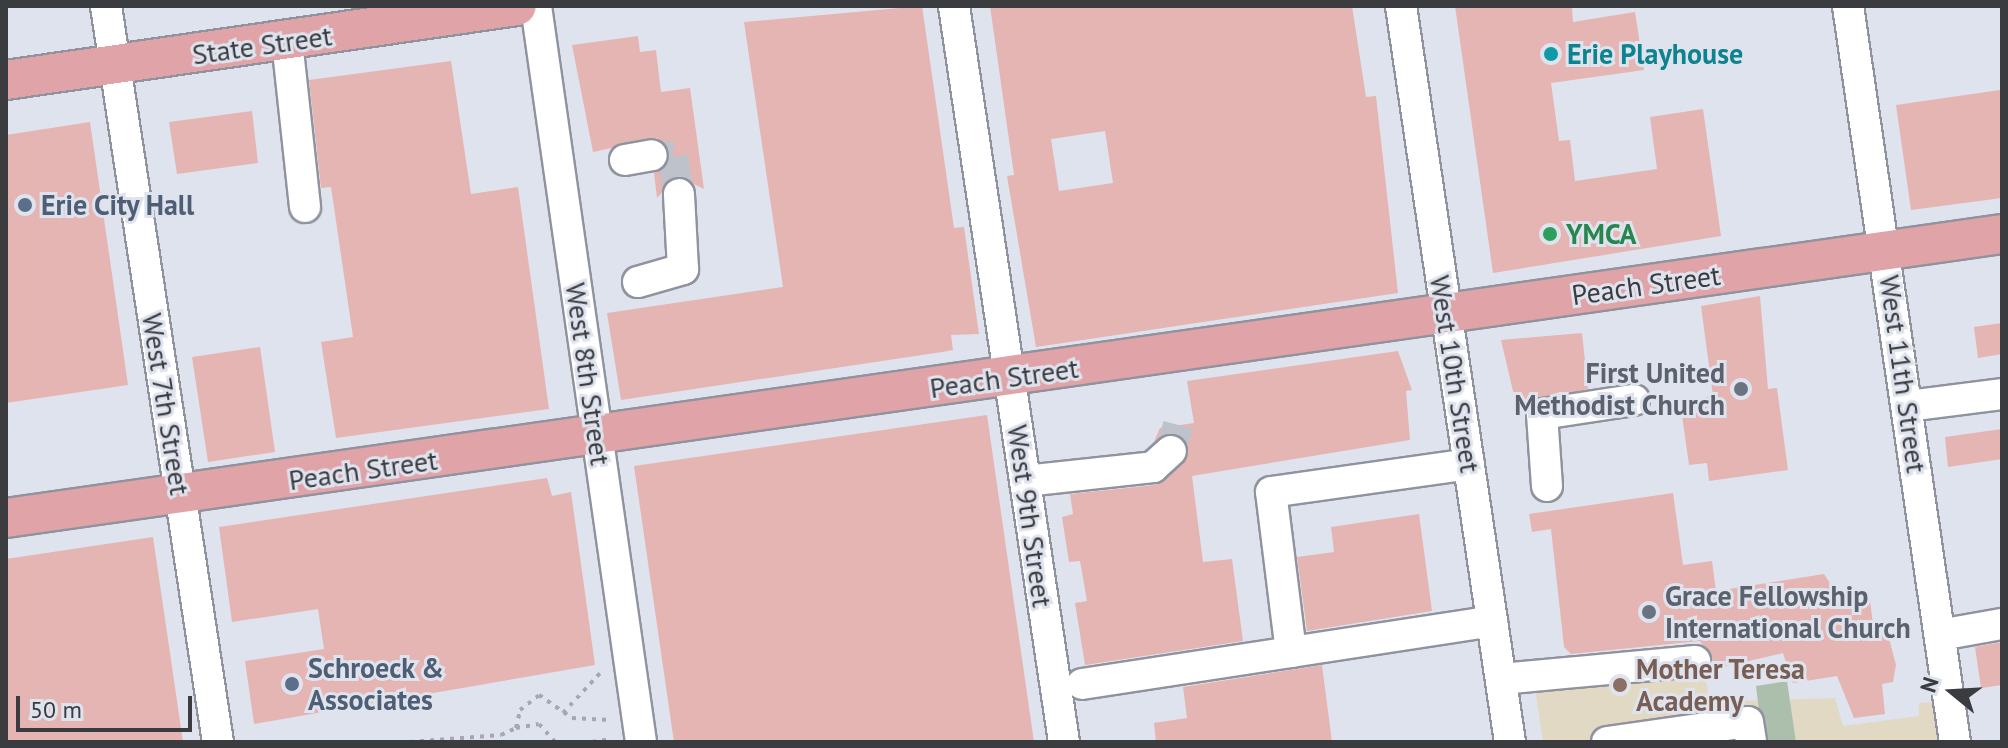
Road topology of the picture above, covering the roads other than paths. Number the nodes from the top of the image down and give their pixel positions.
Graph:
1 (106, 6) edge
2 (517, 6) edge
3 (536, 6) edge
4 (954, 6) edge
5 (1401, 6) edge
6 (1848, 6) edge
7 (287, 41) junction
8 (114, 67) junction
9 (6, 80) edge
10 (679, 194) tunnel mouth
11 (305, 207) dead end
12 (2002, 234) edge
13 (1886, 251) junction
14 (638, 282) dead end
15 (1446, 313) junction
16 (1010, 377) junction
17 (2002, 394) edge
18 (1634, 400) dead end
19 (1908, 406) junction
20 (597, 438) junction
21 (1171, 451) dead end
22 (1469, 464) junction
23 (1025, 481) junction
24 (1547, 486) dead end
25 (180, 495) junction
26 (6, 518) edge
27 (1492, 621) junction
28 (2002, 624) edge
29 (1940, 635) junction
30 (1291, 652) junction
31 (1695, 661) dead end
32 (1501, 679) junction
33 (1082, 684) dead end
34 (627, 740) edge
35 (218, 742) edge
36 (1064, 742) edge
37 (1510, 742) edge
38 (1607, 742) edge
39 (1751, 742) edge
40 (1955, 742) edge

1 - 8 street, West 7th Street
2 - 7 main road, State Street
3 - 20 street, West 8th Street
4 - 16 street, West 9th Street
5 - 15 street, West 10th Street
6 - 13 street, West 11th Street
7 - 8 main road, State Street
7 - 11 street
8 - 9 main road, State Street
8 - 25 street, West 7th Street
10 - 14 street
12 - 13 main road, Peach Street
13 - 15 main road, Peach Street
13 - 19 street, West 11th Street
15 - 16 main road, Peach Street
15 - 22 street, West 10th Street
16 - 20 main road, Peach Street
16 - 23 street, West 9th Street
17 - 19 street
18 - 24 street
19 - 29 street, West 11th Street
20 - 25 main road, Peach Street
20 - 34 street, West 8th Street
21 - 23 street
22 - 27 street, West 10th Street
22 - 30 street
23 - 36 street, West 9th Street
25 - 26 main road, Peach Street
25 - 35 street, West 7th Street
27 - 30 street
27 - 32 street, West 10th Street
28 - 29 street
29 - 40 street, West 11th Street
30 - 33 street
31 - 32 street
32 - 37 street, West 10th Street
38 - 39 street

